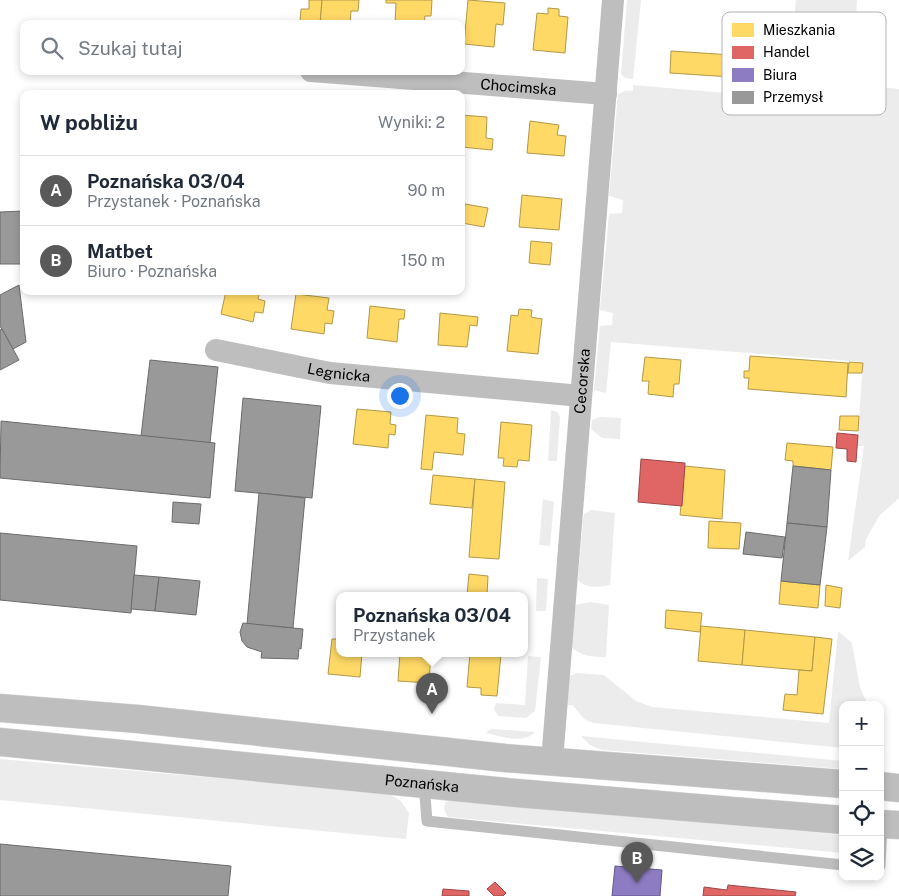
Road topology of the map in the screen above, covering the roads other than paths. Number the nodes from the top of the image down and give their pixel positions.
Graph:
1 (613, 0) edge
2 (362, 75) edge
3 (606, 94) junction
4 (216, 350) dead end
5 (581, 396) junction
6 (0, 708) edge
7 (0, 742) edge
8 (552, 761) junction
9 (424, 783) junction
10 (839, 784) edge
11 (884, 786) edge
12 (899, 788) edge
13 (839, 820) edge
14 (887, 824) edge
15 (884, 842) edge
16 (839, 865) edge

1 - 3 street, Cecorska
2 - 3 street, Chocimska
3 - 5 street, Cecorska
4 - 5 street, Legnicka
5 - 8 street, Cecorska
6 - 8 main road
7 - 9 main road, Poznańska
8 - 10 main road
9 - 13 main road, Poznańska
9 - 16 lane
11 - 12 main road
14 - 15 lane

